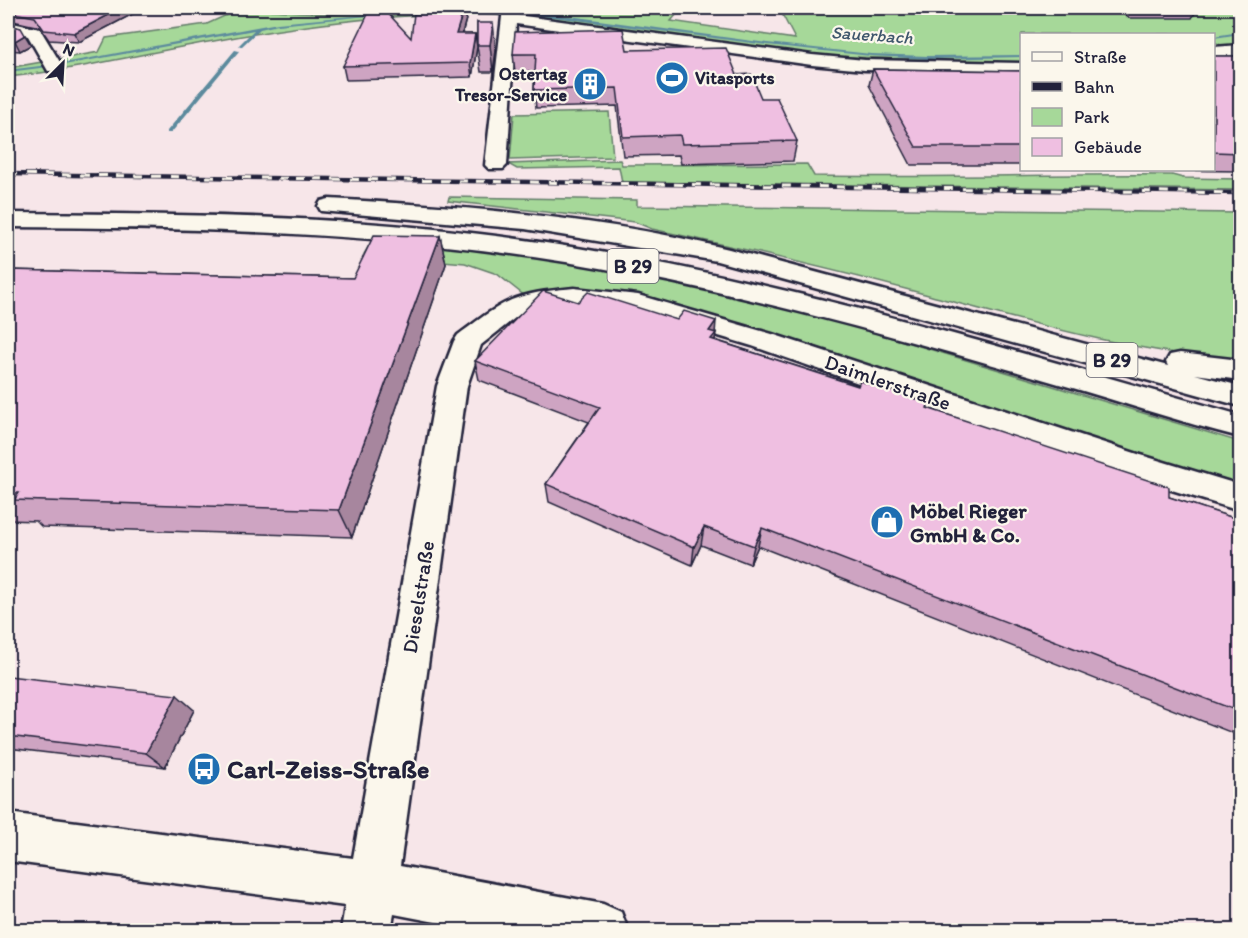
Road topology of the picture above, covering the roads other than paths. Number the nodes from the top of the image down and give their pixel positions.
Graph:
1 (510, 14) edge
2 (21, 15) edge
3 (8, 27) edge
4 (1240, 50) edge
5 (1215, 52) edge
6 (54, 65) dead end
7 (1020, 68) edge
8 (496, 165) dead end
9 (8, 200) edge
10 (8, 220) edge
11 (530, 300) joint
12 (984, 324) junction
13 (1240, 370) edge
14 (1240, 396) edge
15 (1240, 426) edge
16 (1240, 498) edge
17 (8, 837) edge
18 (369, 908) edge
19 (603, 930) edge

1 - 7 main road
1 - 8 main road
2 - 3 main road
3 - 6 main road
4 - 5 main road
9 - 12 main road, B 29
10 - 15 main road, B 29
11 - 16 main road, Daimlerstraße
11 - 18 main road, Dieselstraße
12 - 13 main road, B 29
12 - 14 main road, B 29
17 - 18 main road
18 - 19 main road

